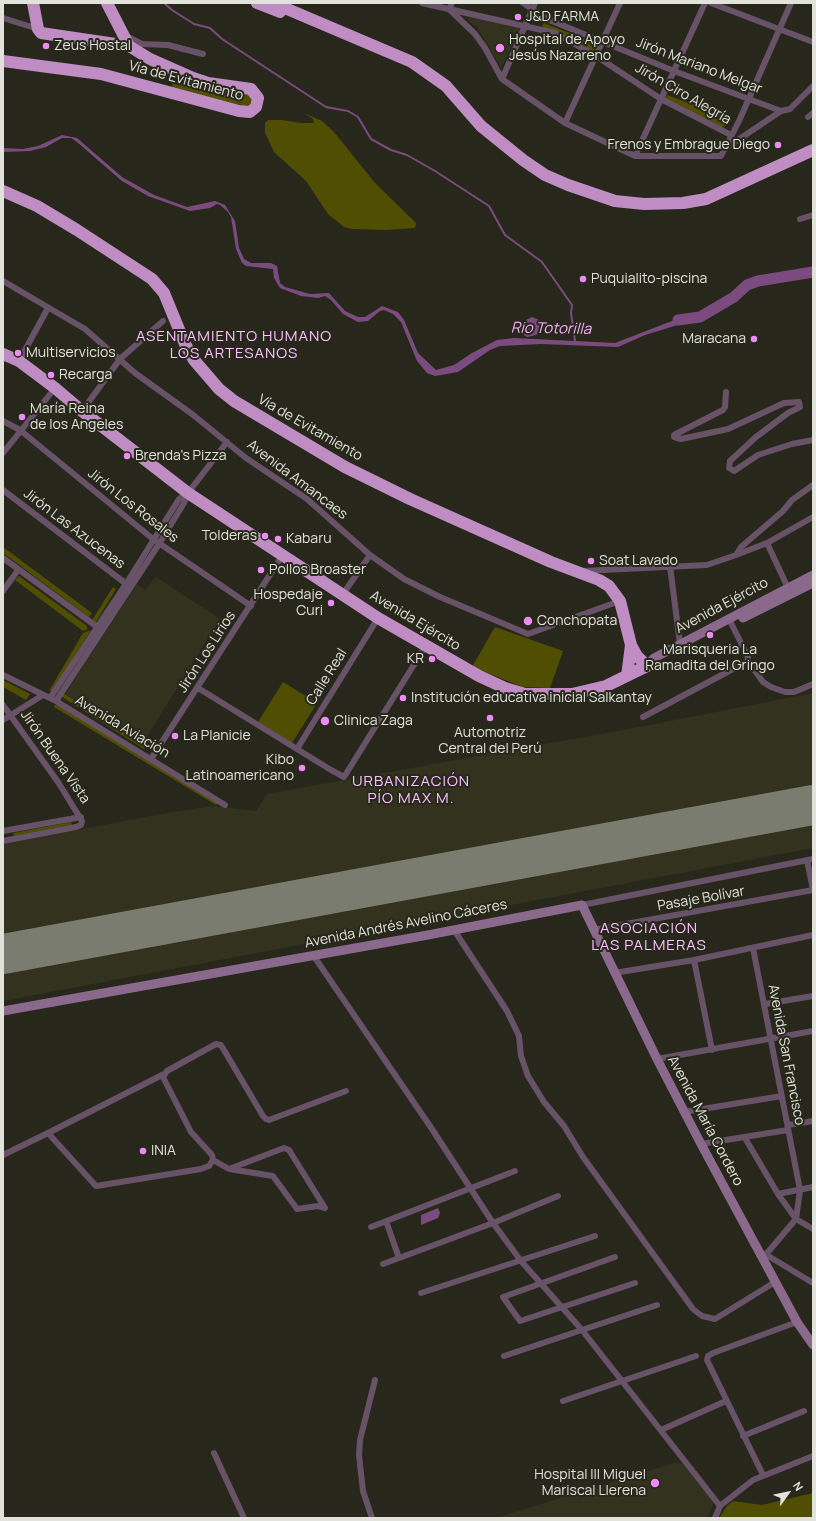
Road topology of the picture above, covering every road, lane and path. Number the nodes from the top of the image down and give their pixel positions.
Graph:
1 (33, 3) edge
2 (107, 3) edge
3 (257, 3) edge
4 (422, 3) edge
5 (523, 3) edge
6 (535, 3) edge
7 (620, 3) edge
8 (705, 3) edge
9 (711, 3) edge
10 (791, 3) edge
11 (274, 5) edge
12 (451, 6) edge
13 (532, 10) junction
14 (3, 18) edge
15 (526, 25) junction
16 (780, 28) junction
17 (38, 29) junction
18 (121, 33) junction
19 (603, 41) junction
20 (813, 42) edge
21 (129, 46) junction
22 (203, 54) dead end
23 (596, 56) junction
24 (3, 61) edge
25 (674, 71) junction
26 (502, 78) junction
27 (813, 86) edge
28 (749, 98) junction
29 (661, 99) junction
30 (781, 111) junction
31 (565, 123) junction
32 (731, 135) junction
33 (726, 148) junction
34 (813, 150) edge
35 (634, 156) junction
36 (3, 191) edge
37 (813, 215) edge
38 (800, 219) dead end
39 (3, 281) edge
40 (48, 308) junction
41 (163, 321) dead end
42 (3, 354) edge
43 (120, 359) junction
44 (19, 361) junction
45 (55, 388) junction
46 (726, 392) dead end
47 (82, 411) junction
48 (3, 421) edge
49 (20, 430) junction
50 (813, 440) edge
51 (227, 442) junction
52 (3, 453) edge
53 (813, 485) edge
54 (3, 490) edge
55 (188, 493) junction
56 (813, 517) edge
57 (153, 539) junction
58 (767, 543) junction
59 (159, 544) junction
60 (370, 555) junction
61 (736, 555) junction
62 (282, 556) junction
63 (3, 558) edge
64 (670, 566) junction
65 (18, 570) junction
66 (577, 571) junction
67 (813, 575) edge
68 (813, 583) edge
69 (128, 585) junction
70 (788, 588) junction
71 (3, 591) edge
72 (344, 594) junction
73 (620, 601) junction
74 (251, 606) junction
75 (378, 618) junction
76 (730, 622) junction
77 (100, 628) junction
78 (680, 644) junction
79 (631, 645) junction
80 (425, 647) junction
81 (748, 661) junction
82 (647, 666) junction
83 (3, 675) edge
84 (627, 676) junction
85 (813, 684) edge
86 (198, 688) junction
87 (44, 695) junction
88 (50, 698) junction
89 (56, 702) junction
90 (3, 704) edge
91 (11, 715) junction
92 (643, 717) dead end
93 (3, 720) edge
94 (297, 749) junction
95 (151, 760) junction
96 (226, 805) dead end
97 (81, 817) junction
98 (4, 829) edge
99 (6, 840) edge
100 (810, 860) edge
101 (813, 890) edge
102 (582, 905) junction
103 (454, 930) junction
104 (593, 930) junction
105 (813, 935) edge
106 (753, 948) junction
107 (313, 956) junction
108 (694, 960) junction
109 (614, 973) junction
110 (813, 996) edge
111 (765, 1004) junction
112 (3, 1011) edge
113 (813, 1031) edge
114 (771, 1040) junction
115 (712, 1050) junction
116 (656, 1059) junction
117 (164, 1074) junction
118 (346, 1091) dead end
119 (782, 1096) junction
120 (684, 1112) junction
121 (813, 1121) edge
122 (788, 1127) junction
123 (48, 1133) junction
124 (745, 1138) junction
125 (701, 1144) junction
126 (3, 1155) edge
127 (213, 1160) junction
128 (229, 1169) junction
129 (515, 1171) dead end
130 (470, 1187) junction
131 (813, 1187) edge
132 (800, 1190) junction
133 (778, 1194) junction
134 (558, 1196) dead end
135 (796, 1219) junction
136 (386, 1221) junction
137 (493, 1223) junction
138 (371, 1227) dead end
139 (813, 1229) edge
140 (595, 1236) dead end
141 (764, 1256) junction
142 (615, 1257) dead end
143 (399, 1258) junction
144 (521, 1261) junction
145 (383, 1264) dead end
146 (775, 1282) junction
147 (813, 1283) edge
148 (635, 1284) dead end
149 (540, 1285) junction
150 (421, 1293) dead end
151 (657, 1305) dead end
152 (562, 1307) junction
153 (797, 1322) junction
154 (582, 1330) junction
155 (813, 1345) edge
156 (504, 1356) dead end
157 (696, 1356) dead end
158 (376, 1380) dead end
159 (622, 1380) junction
160 (562, 1401) dead end
161 (726, 1401) junction
162 (804, 1411) dead end
163 (661, 1430) junction
164 (743, 1436) junction
165 (214, 1453) dead end
166 (813, 1456) edge
167 (763, 1476) junction
168 (720, 1506) junction
169 (244, 1518) edge
170 (372, 1518) edge
171 (715, 1518) edge

1 - 17 highway
2 - 18 highway
3 - 11 highway
4 - 12 street, Jirón Ciro Alegría
5 - 13 street, Jirón Mariano Melgar
6 - 13 street
7 - 19 street
8 - 25 street
9 - 16 street
10 - 16 street
11 - 34 highway
12 - 15 street, Jirón Ciro Alegría
12 - 26 street
13 - 15 street
13 - 19 street, Jirón Mariano Melgar
14 - 17 street
15 - 23 street, Jirón Ciro Alegría
15 - 26 street
16 - 20 street
16 - 28 street
17 - 21 highway
18 - 21 highway
18 - 22 street
19 - 23 street
19 - 25 street, Jirón Mariano Melgar
21 - 24 highway, Vía de Evitamiento
23 - 29 street, Jirón Ciro Alegría
23 - 31 street
25 - 28 street, Jirón Mariano Melgar
25 - 29 street
26 - 31 street
27 - 30 street
28 - 30 street, Jirón Mariano Melgar
28 - 32 street
29 - 32 street, Jirón Ciro Alegría
29 - 35 street
30 - 33 street
31 - 35 street
32 - 33 street
33 - 35 street
36 - 66 highway, Vía de Evitamiento
37 - 38 street
39 - 40 street, Avenida Amancaes
40 - 43 street, Avenida Amancaes
40 - 44 street
41 - 43 street
42 - 44 highway, Avenida Ejército
43 - 47 street
43 - 51 street, Avenida Amancaes
44 - 45 highway, Avenida Ejército
45 - 47 highway, Avenida Ejército
45 - 49 street
46 - 50 street
47 - 55 highway, Avenida Ejército
48 - 49 street, Jirón Los Rosales
49 - 52 street
49 - 57 street, Jirón Los Rosales
51 - 55 street
51 - 60 street, Avenida Amancaes
53 - 61 street
54 - 69 street, Jirón Las Azucenas
55 - 57 street
55 - 59 street
55 - 62 highway, Avenida Ejército
56 - 58 street
57 - 59 street, Jirón Los Rosales
57 - 69 street
58 - 61 street
58 - 70 street
59 - 69 street
59 - 74 street, Jirón Los Rosales
60 - 72 street
60 - 73 street, Avenida Amancaes
61 - 64 street
62 - 72 highway, Avenida Ejército
62 - 74 street, Jirón Los Lirios
63 - 65 street
64 - 66 street
64 - 78 street
65 - 71 street
65 - 77 street
66 - 73 highway, Vía de Evitamiento
67 - 70 street, Avenida Ejército
68 - 76 street, Avenida Ejército
69 - 77 street
70 - 76 street, Avenida Ejército
72 - 75 highway, Avenida Ejército
73 - 79 highway, Vía de Evitamiento
74 - 86 street, Jirón Los Lirios
75 - 80 highway, Avenida Ejército
75 - 94 street, Calle Real
76 - 78 street, Avenida Ejército
76 - 81 street
76 - 82 street, Avenida Ejército
77 - 88 street
77 - 89 street
78 - 82 street, Avenida Ejército
79 - 82 highway, Vía de Evitamiento
79 - 84 highway, Vía de Evitamiento
80 - 84 highway, Avenida Ejército
80 - 94 street
81 - 85 street
81 - 92 street
82 - 84 highway, Avenida Ejército
83 - 87 street, Avenida Aviación
86 - 94 street
86 - 95 street, Jirón Los Lirios
87 - 88 street, Avenida Aviación
87 - 91 street
88 - 89 street, Avenida Aviación
89 - 95 street, Avenida Aviación
90 - 91 street, Jirón Buena Vista
91 - 93 street
91 - 97 street, Jirón Buena Vista
95 - 96 street, Avenida Aviación
97 - 98 street
97 - 99 street, Jirón Buena Vista
98 - 99 street
100 - 101 street
100 - 102 street, Avenida Andrés Avelino Cáceres
101 - 104 street, Pasaje Bolívar
102 - 103 street, Avenida Andrés Avelino Cáceres
102 - 104 street, Avenida María Cordero
103 - 107 street, Avenida Andrés Avelino Cáceres
103 - 146 street
104 - 109 street, Avenida María Cordero
105 - 106 street
106 - 108 street
106 - 111 street, Avenida San Francisco
107 - 112 street, Avenida Andrés Avelino Cáceres
107 - 130 street
108 - 109 street
108 - 115 street
109 - 116 street, Avenida María Cordero
110 - 111 street
111 - 114 street, Avenida San Francisco
113 - 114 street
114 - 115 street
114 - 119 street, Avenida San Francisco
115 - 116 street
116 - 120 street, Avenida María Cordero
117 - 118 street
117 - 123 street
117 - 127 street
119 - 120 street
119 - 122 street, Avenida San Francisco
120 - 125 street, Avenida María Cordero
121 - 122 street
122 - 124 street
122 - 132 street, Avenida San Francisco
123 - 126 street
123 - 127 street
124 - 125 street
124 - 133 street
125 - 141 street, Avenida María Cordero
127 - 128 street
128 - 128 street
129 - 130 street
130 - 136 street
130 - 137 street
131 - 132 street
132 - 133 street
132 - 135 street, Avenida San Francisco
133 - 135 street
134 - 137 street
135 - 139 street
135 - 141 street
136 - 138 street
136 - 143 street
137 - 143 street
137 - 144 street
140 - 144 street
141 - 146 street, Avenida María Cordero
141 - 147 street
142 - 149 street
143 - 145 street
144 - 149 street
144 - 150 street
146 - 153 street, Avenida María Cordero
148 - 152 street
149 - 152 street
149 - 152 street
151 - 154 street
152 - 154 street
153 - 155 street, Avenida María Cordero
153 - 161 street
154 - 156 street
154 - 159 street
157 - 159 street
158 - 170 street
159 - 160 street
159 - 163 street
161 - 163 street
161 - 164 street
162 - 164 street
163 - 168 street
164 - 167 street
165 - 169 street
166 - 167 street
167 - 168 street
168 - 171 street

